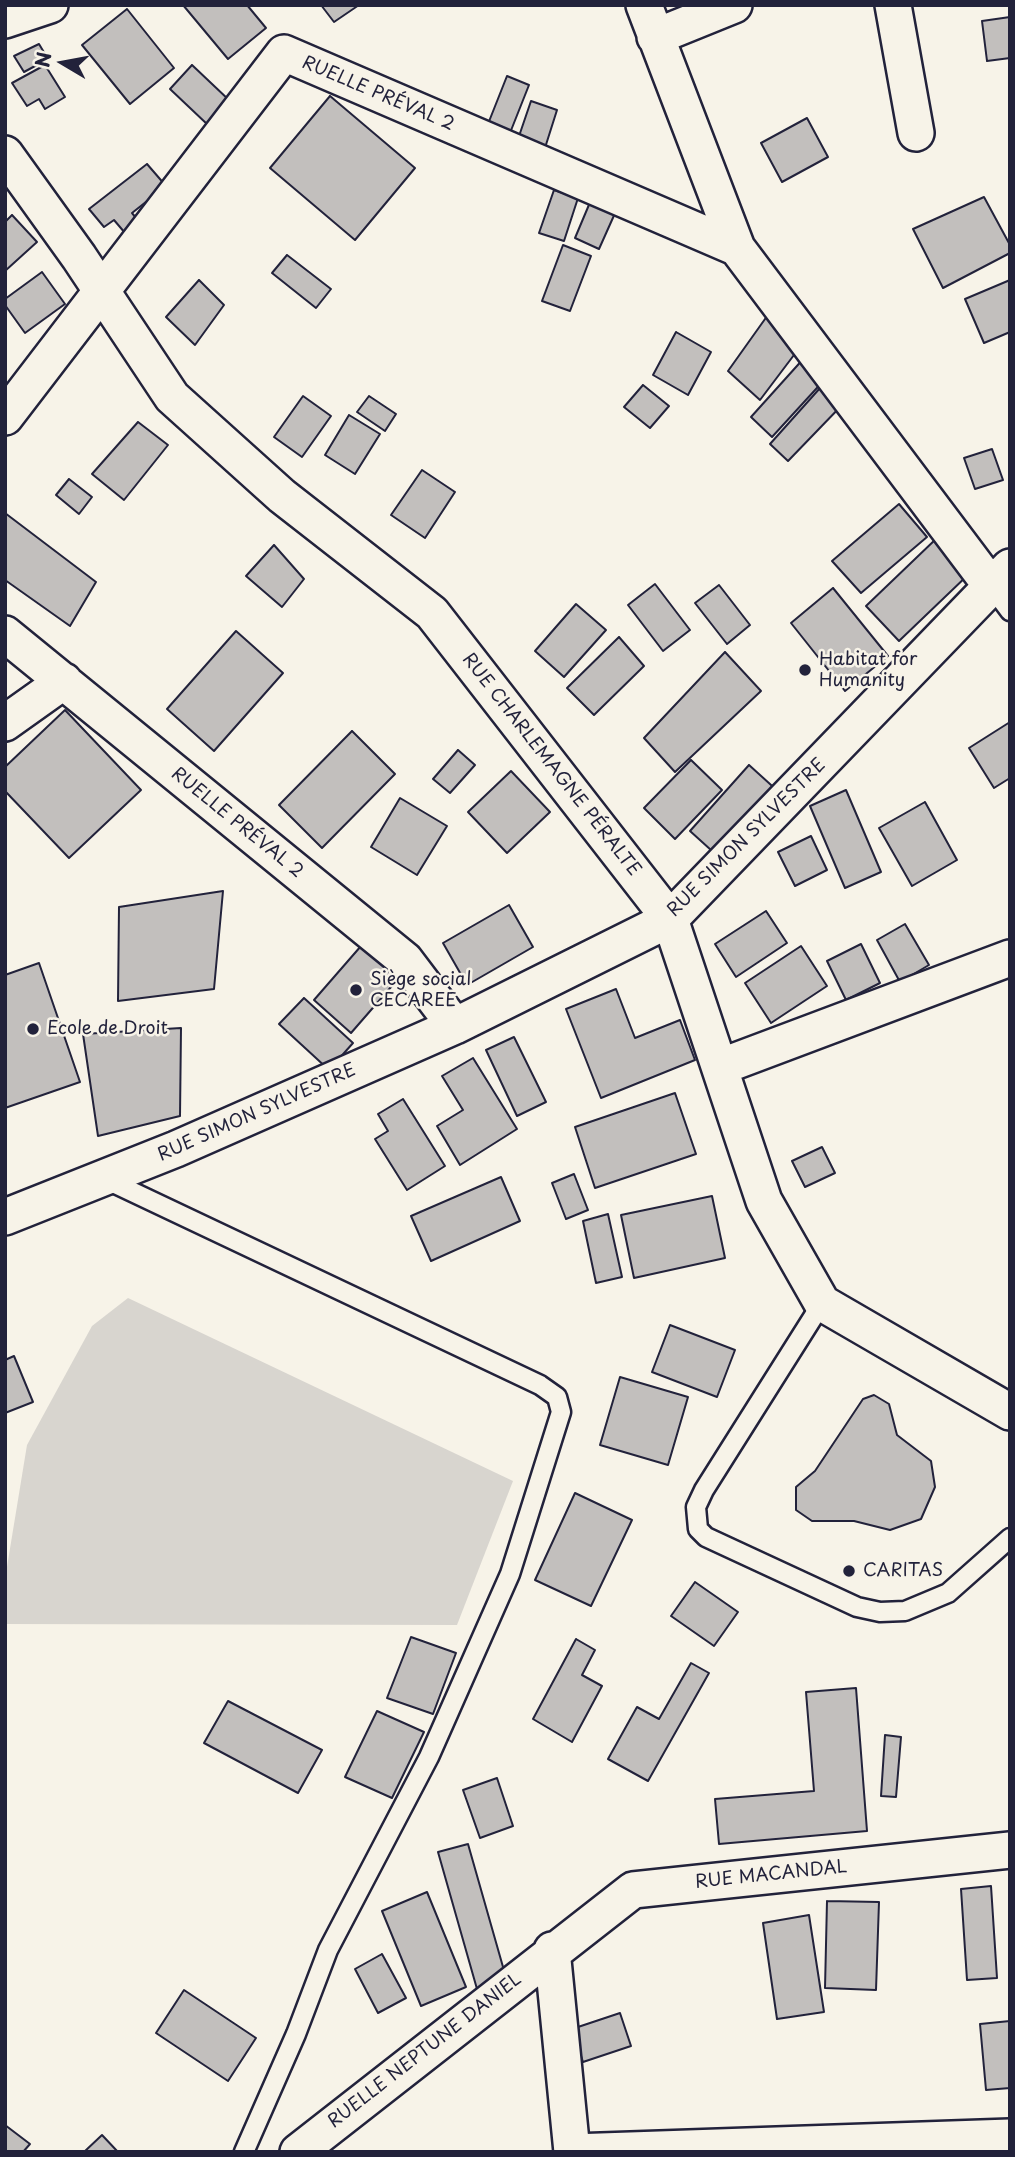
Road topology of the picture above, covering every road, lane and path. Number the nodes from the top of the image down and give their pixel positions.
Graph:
1 (50, 5) edge
2 (734, 5) edge
3 (892, 5) edge
4 (5, 20) edge
5 (650, 21) edge
6 (916, 133) dead end
7 (5, 154) edge
8 (737, 248) junction
9 (101, 293) junction
10 (5, 417) edge
11 (1004, 588) edge
12 (5, 634) edge
13 (64, 681) junction
14 (5, 723) edge
15 (670, 919) junction
16 (1010, 958) edge
17 (455, 1026) junction
18 (720, 1067) junction
19 (102, 1178) junction
20 (5, 1217) edge
21 (822, 1303) junction
22 (1010, 1412) edge
23 (1010, 1538) edge
24 (1010, 1850) edge
25 (552, 1950) junction
26 (1010, 2137) edge
27 (244, 2152) edge
28 (298, 2152) edge
29 (572, 2152) edge

1 - 4 street
2 - 5 street
3 - 6 street
5 - 8 street
7 - 9 street, RUE CHARLEMAGNE PÉRALTE
8 - 9 street, RUELLE PRÉVAL 2
8 - 11 street
9 - 10 street, RUELLE PRÉVAL 2
9 - 15 street, RUE CHARLEMAGNE PÉRALTE
11 - 15 street, RUE SIMON SYLVESTRE
12 - 13 street, RUELLE PRÉVAL 2
13 - 14 street
13 - 17 street, RUELLE PRÉVAL 2
15 - 17 street, RUE SIMON SYLVESTRE
15 - 18 street, RUE CHARLEMAGNE PÉRALTE
16 - 18 street
17 - 19 street, RUE SIMON SYLVESTRE
18 - 21 street, RUE CHARLEMAGNE PÉRALTE
19 - 20 street, RUE SIMON SYLVESTRE
19 - 27 lane
21 - 22 street
21 - 23 lane
24 - 25 street, RUE MACANDAL
25 - 28 street, RUELLE NEPTUNE DANIEL
25 - 29 street
26 - 29 street

